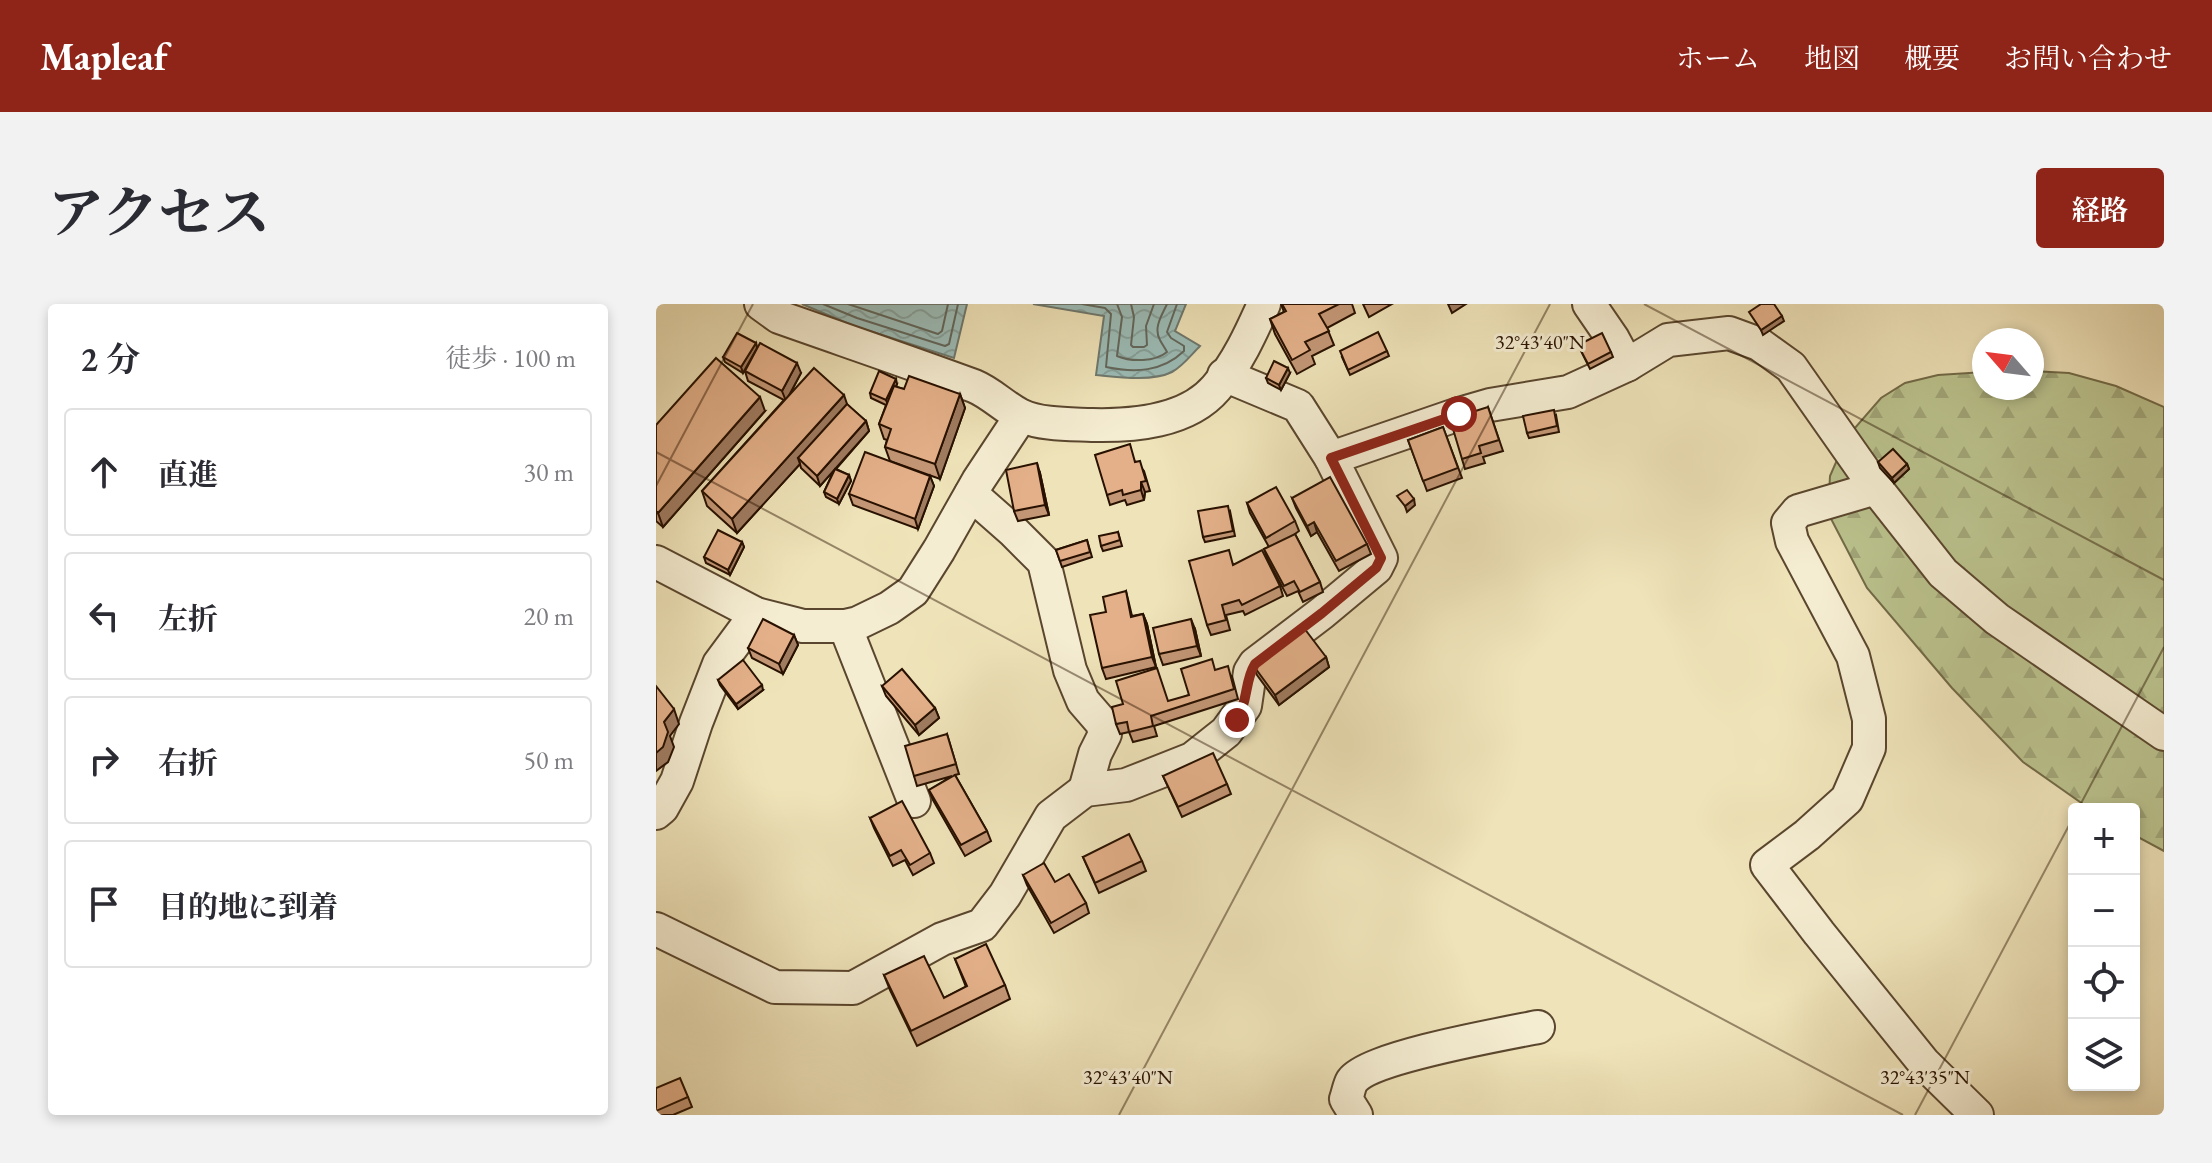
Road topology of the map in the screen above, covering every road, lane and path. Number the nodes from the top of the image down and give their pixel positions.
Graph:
1 (761, 304) edge
2 (1264, 304) edge
3 (1589, 304) edge
4 (1627, 365) junction
5 (1224, 375) junction
6 (1021, 416) junction
7 (1331, 458) junction
8 (1876, 488) junction
9 (971, 494) junction
10 (656, 562) edge
11 (756, 614) junction
12 (845, 626) junction
13 (2164, 734) edge
14 (1085, 790) junction
15 (914, 801) dead end
16 (656, 813) edge
17 (656, 929) edge
18 (1538, 1027) dead end
19 (1356, 1115) edge
20 (1977, 1115) edge

1 - 6 street
2 - 5 street
3 - 4 street
4 - 7 street
4 - 8 street
5 - 6 street
5 - 7 street
6 - 9 street
7 - 14 street
8 - 13 street
8 - 20 street
9 - 12 street
9 - 14 street
10 - 11 street
11 - 12 street
11 - 16 street
12 - 15 street
14 - 17 street
18 - 19 street

